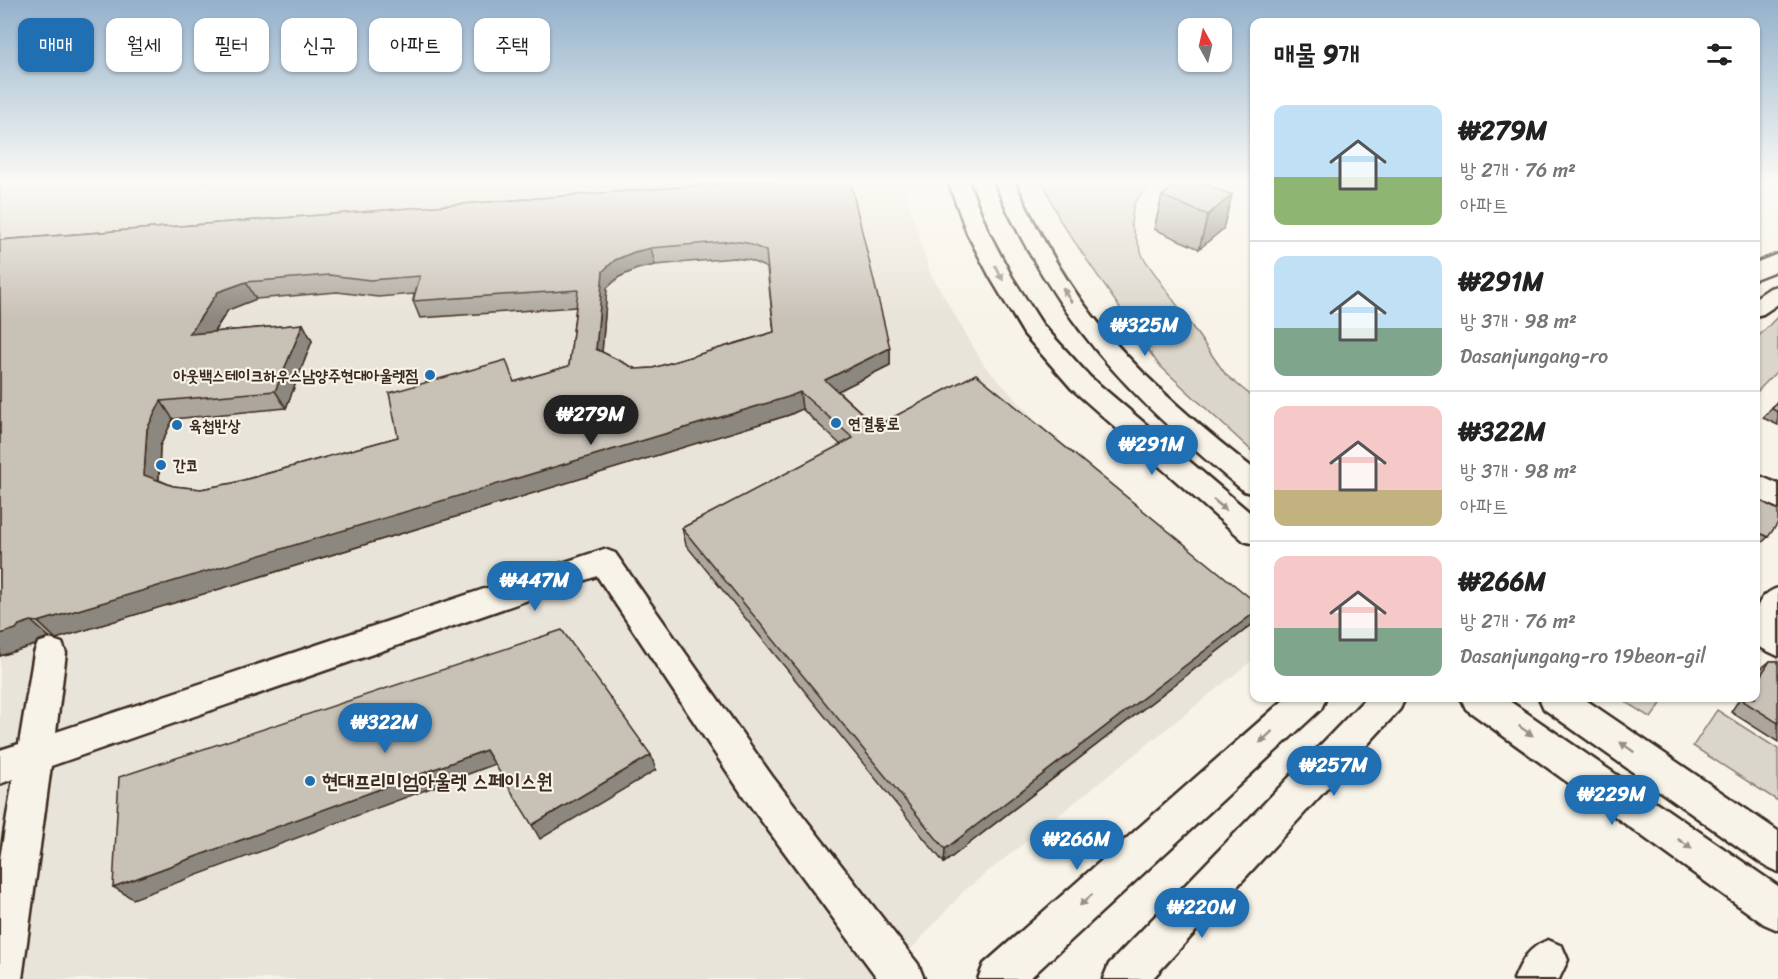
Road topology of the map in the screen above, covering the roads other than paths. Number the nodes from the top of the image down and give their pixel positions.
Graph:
1 (976, 227) edge
2 (1026, 227) edge
3 (1778, 261) edge
4 (1760, 270) edge
5 (1778, 293) edge
6 (1760, 306) edge
7 (1250, 481) edge
8 (1760, 488) edge
9 (1778, 497) edge
10 (1250, 530) edge
11 (1778, 601) edge
12 (1763, 635) edge
13 (50, 653) dead end
14 (1305, 702) edge
15 (1384, 702) edge
16 (1484, 702) edge
17 (1562, 702) edge
18 (35, 756) junction
19 (0, 767) edge
20 (1778, 853) edge
21 (1778, 910) edge
22 (1, 979) edge
23 (903, 979) edge
24 (999, 979) edge
25 (1124, 979) edge

1 -> 10 street
7 -> 2 street
3 - 4 street
5 - 6 street
8 - 9 street
11 - 12 street
13 - 18 street
14 -> 24 street
15 - 25 street
16 -> 21 street
20 -> 17 street
18 - 19 street
18 - 22 street
18 - 23 street

